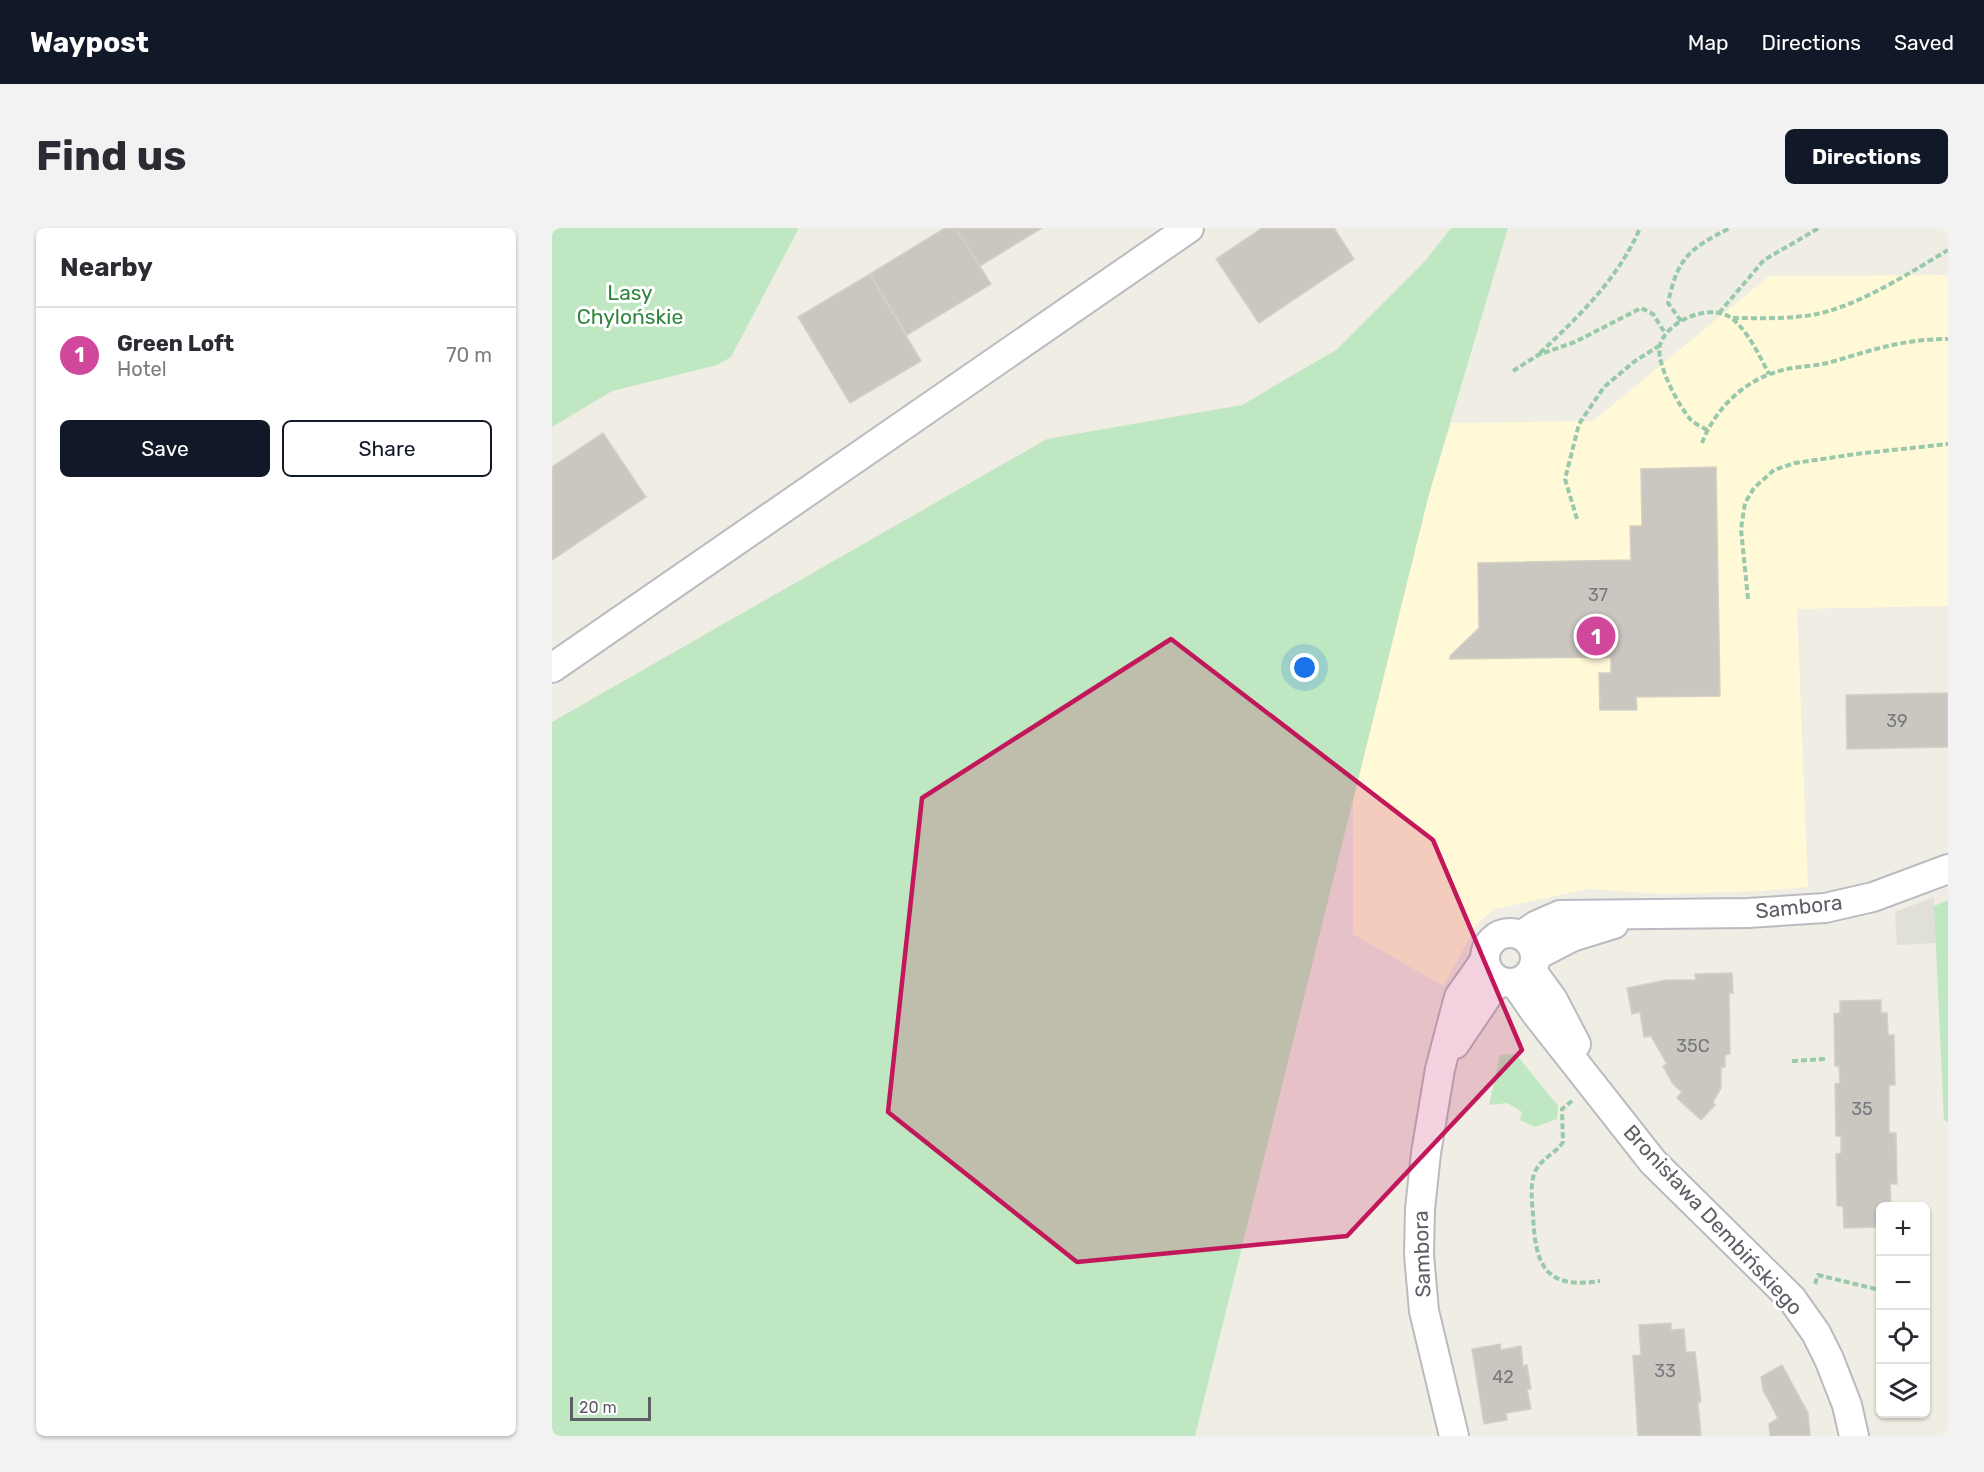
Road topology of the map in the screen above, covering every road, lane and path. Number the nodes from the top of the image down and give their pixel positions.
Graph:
1 (1189, 228) edge
2 (1640, 228) edge
3 (1730, 228) edge
4 (1820, 228) edge
5 (1948, 250) edge
6 (1719, 314) junction
7 (1732, 318) junction
8 (1681, 321) junction
9 (1665, 333) junction
10 (1948, 339) edge
11 (1659, 346) junction
12 (1538, 355) junction
13 (1513, 371) dead end
14 (1769, 374) junction
15 (1707, 430) junction
16 (1702, 443) dead end
17 (1948, 444) edge
18 (1577, 519) dead end
19 (1748, 599) dead end
20 (552, 668) edge
21 (1948, 869) edge
22 (1514, 964) junction
23 (1825, 1059) dead end
24 (1792, 1061) dead end
25 (1575, 1098) dead end
26 (1600, 1281) dead end
27 (1815, 1284) dead end
28 (1876, 1289) edge
29 (1454, 1436) edge
30 (1854, 1436) edge

1 - 20 street
2 - 12 path
3 - 8 path
4 - 6 path
5 - 7 path
6 - 7 path
6 - 8 path
7 - 14 path
8 - 9 path
9 - 11 path
9 - 12 path
10 - 14 path
11 - 15 path
11 - 18 path
12 - 13 path
14 - 15 path
15 - 16 path
17 - 19 path
21 - 22 street, Sambora
22 - 29 street, Sambora
22 - 30 street, Bronisława Dembińskiego
23 - 24 path
25 - 26 path
27 - 28 path

